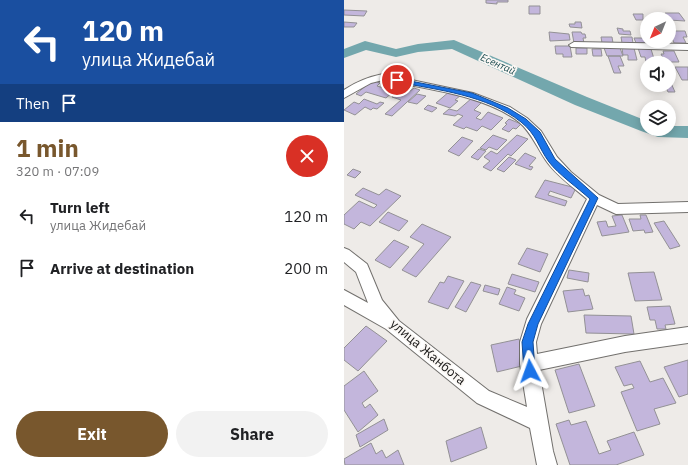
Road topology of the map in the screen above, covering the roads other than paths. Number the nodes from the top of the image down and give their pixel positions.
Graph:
1 (574, 45) dead end
2 (688, 47) edge
3 (344, 95) edge
4 (594, 198) junction
5 (688, 207) edge
6 (344, 254) edge
7 (344, 297) edge
8 (393, 326) junction
9 (688, 335) edge
10 (529, 364) junction
11 (538, 422) junction
12 (547, 465) edge

1 - 2 street
3 - 4 street
4 - 5 street
4 - 10 street
6 - 8 street, улица Жанбота
7 - 8 street
8 - 11 street, улица Жанбота
9 - 10 street
10 - 11 street
11 - 12 street

